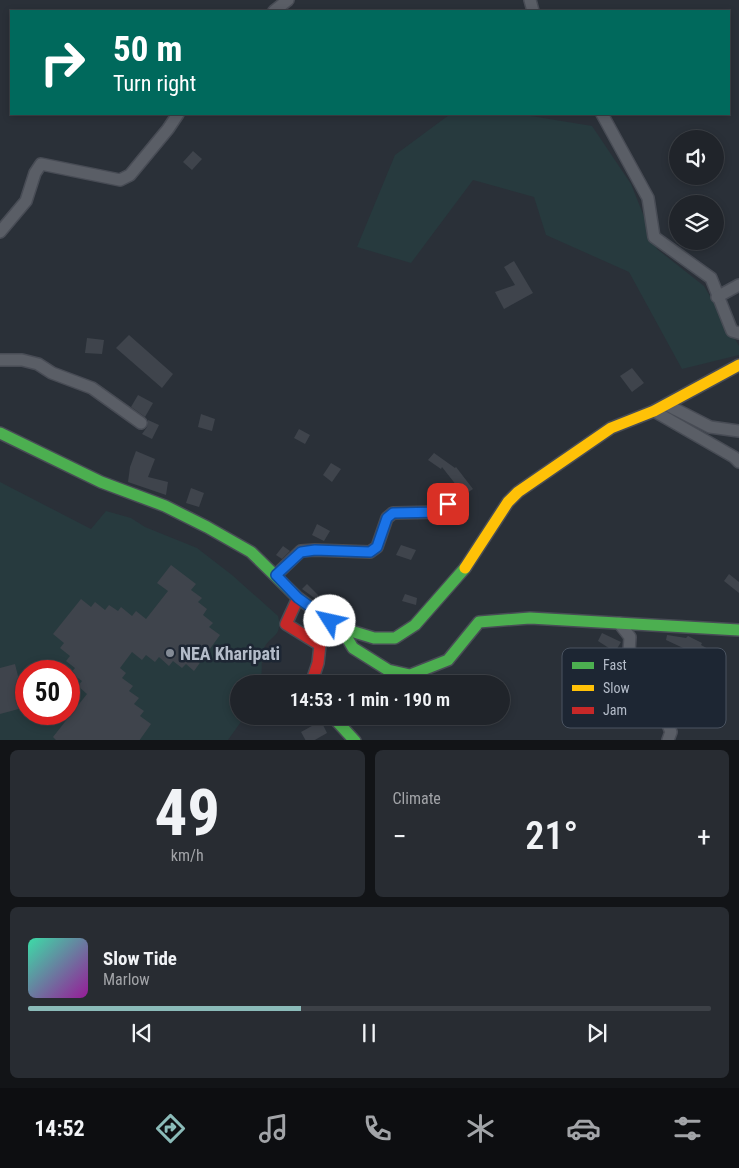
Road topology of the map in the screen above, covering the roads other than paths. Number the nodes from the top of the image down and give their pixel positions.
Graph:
1 (288, 0) edge
2 (275, 10) edge
3 (177, 115) edge
4 (603, 115) edge
5 (0, 232) edge
6 (739, 285) edge
7 (717, 296) junction
8 (739, 333) edge
9 (0, 360) edge
10 (739, 365) edge
11 (667, 405) junction
12 (654, 411) junction
13 (141, 423) dead end
14 (739, 431) edge
15 (0, 433) edge
16 (739, 462) edge
17 (448, 504) dead end
18 (276, 575) junction
19 (298, 598) junction
20 (619, 623) junction
21 (341, 628) junction
22 (739, 630) edge
23 (629, 648) edge
24 (314, 675) edge
25 (341, 725) edge
26 (670, 728) edge
27 (355, 740) edge
28 (668, 740) edge

1 - 2 street
3 - 5 street
4 - 7 street
6 - 7 street
7 - 8 street
9 - 13 street
10 - 11 main road
11 - 12 main road
11 - 14 street
12 - 16 street
12 - 21 main road
15 - 18 main road
17 - 18 street
18 - 19 main road
19 - 21 main road
19 - 24 main road
20 - 21 main road
20 - 22 main road
20 - 23 street
25 - 27 main road
26 - 28 street

